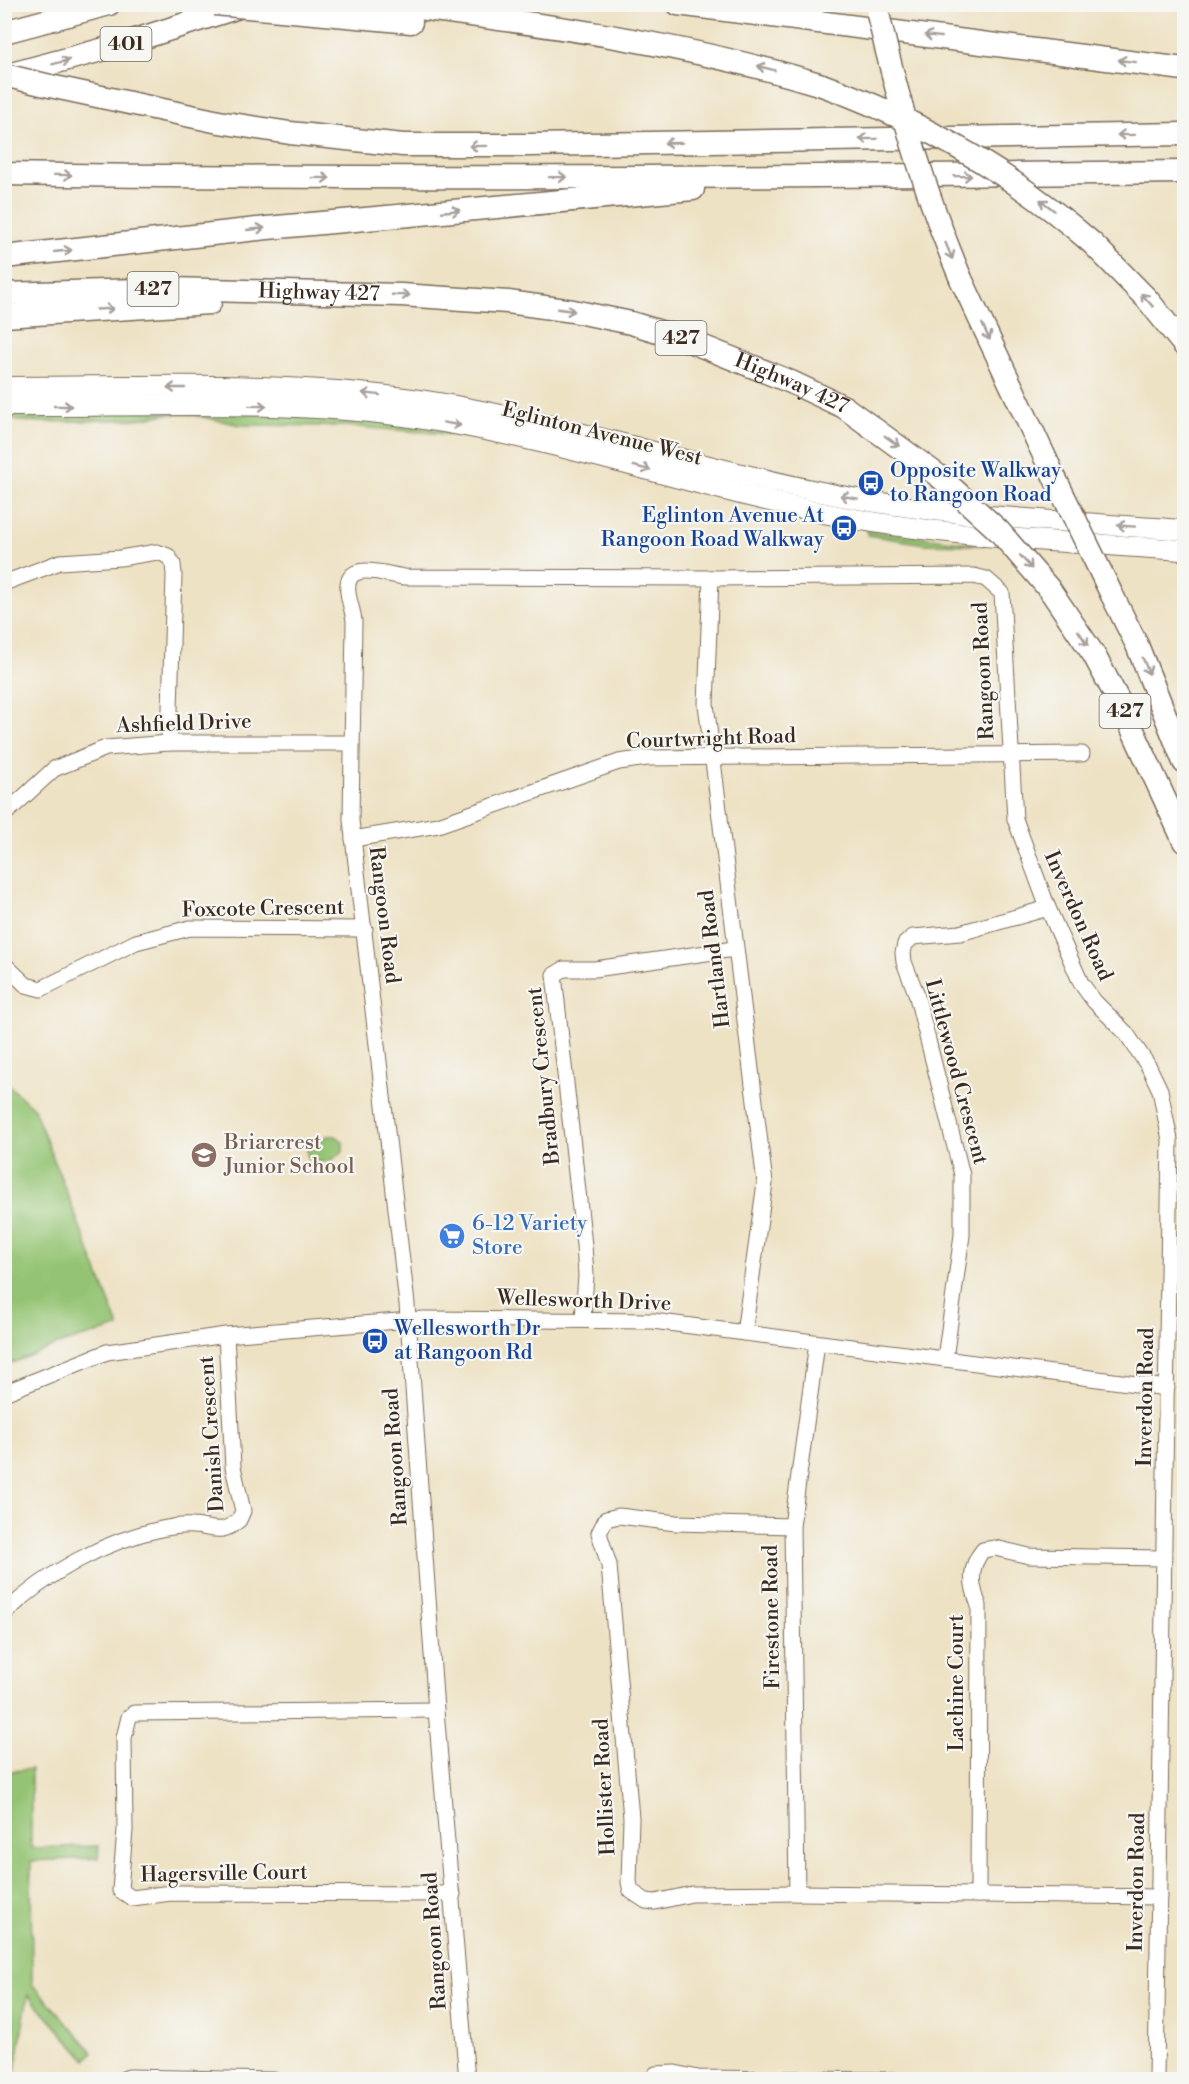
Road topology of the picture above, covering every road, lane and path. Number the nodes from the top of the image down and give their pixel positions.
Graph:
1 (109, 4) edge
2 (215, 4) edge
3 (246, 4) edge
4 (388, 4) edge
5 (678, 4) edge
6 (877, 9) edge
7 (559, 29) junction
8 (4, 32) edge
9 (1185, 69) edge
10 (4, 76) edge
11 (1185, 134) edge
12 (1185, 172) edge
13 (4, 174) edge
14 (863, 177) junction
15 (4, 257) edge
16 (4, 294) edge
17 (301, 294) junction
18 (4, 316) edge
19 (1185, 345) edge
20 (4, 387) edge
21 (4, 406) edge
22 (1185, 530) edge
23 (1185, 550) edge
24 (711, 578) junction
25 (4, 583) edge
26 (169, 743) junction
27 (351, 743) junction
28 (1082, 754) dead end
29 (713, 756) junction
30 (1010, 756) junction
31 (1185, 762) edge
32 (4, 816) edge
33 (353, 839) junction
34 (1185, 841) edge
35 (1048, 908) junction
36 (365, 929) junction
37 (735, 950) junction
38 (4, 964) edge
39 (582, 1319) junction
40 (408, 1321) junction
41 (744, 1333) junction
42 (226, 1335) junction
43 (817, 1343) junction
44 (945, 1359) junction
45 (1167, 1388) junction
46 (4, 1393) edge
47 (792, 1526) junction
48 (1163, 1558) junction
49 (4, 1614) edge
50 (436, 1710) junction
51 (797, 1893) junction
52 (453, 1894) junction
53 (978, 1895) junction
54 (1159, 1898) junction
55 (121, 2079) edge
56 (273, 2079) edge
57 (467, 2079) edge
58 (652, 2079) edge
59 (895, 2079) edge
60 (1156, 2079) edge

1 - 8 highway, 401
2 - 7 highway, bridge
10 -> 3 highway, 401
4 - 7 highway
9 -> 5 highway
6 -> 31 highway, bridge
19 -> 7 highway, bridge
11 -> 10 highway, bridge
14 -> 12 highway
13 -> 14 highway
15 -> 14 highway
16 - 17 highway, Highway 427 / 427
18 -> 17 highway
17 -> 34 highway, Highway 427 / 427, bridge
22 -> 20 main road, Eglinton Avenue West
21 -> 23 main road, Eglinton Avenue West
24 - 27 street, Rangoon Road
24 - 29 street, Hartland Road
24 - 30 street, Rangoon Road
25 - 26 street
26 - 27 street, Ashfield Drive
26 - 32 street, Ashfield Drive
27 - 33 street, Rangoon Road
28 - 30 street, Courtwright Road
29 - 30 street, Courtwright Road
29 - 33 street, Courtwright Road
29 - 37 street, Hartland Road
30 - 35 street, Inverdon Road
33 - 36 street, Rangoon Road
35 - 44 street, Littlewood Crescent
35 - 45 street, Inverdon Road
36 - 38 street, Foxcote Crescent
36 - 40 street, Rangoon Road
37 - 39 street, Bradbury Crescent
37 - 41 street, Hartland Road
39 - 40 street, Wellesworth Drive
39 - 41 street, Wellesworth Drive
40 - 42 street, Wellesworth Drive
40 - 50 street, Rangoon Road
41 - 43 street, Wellesworth Drive
42 - 46 street, Wellesworth Drive
42 - 49 street, Danish Crescent
43 - 44 street, Wellesworth Drive
43 - 47 street, Firestone Road
44 - 45 street, Wellesworth Drive
45 - 48 street, Inverdon Road
47 - 51 street, Firestone Road
47 - 51 street, Hollister Road
48 - 53 street, Lachine Court
48 - 54 street, Inverdon Road
50 - 52 street, Rangoon Road
50 - 52 street, Hagersville Court
51 - 53 street, Hollister Road
52 - 57 street, Rangoon Road
53 - 54 street, Hollister Road
54 - 60 street, Inverdon Road
55 - 56 street
58 - 59 street

